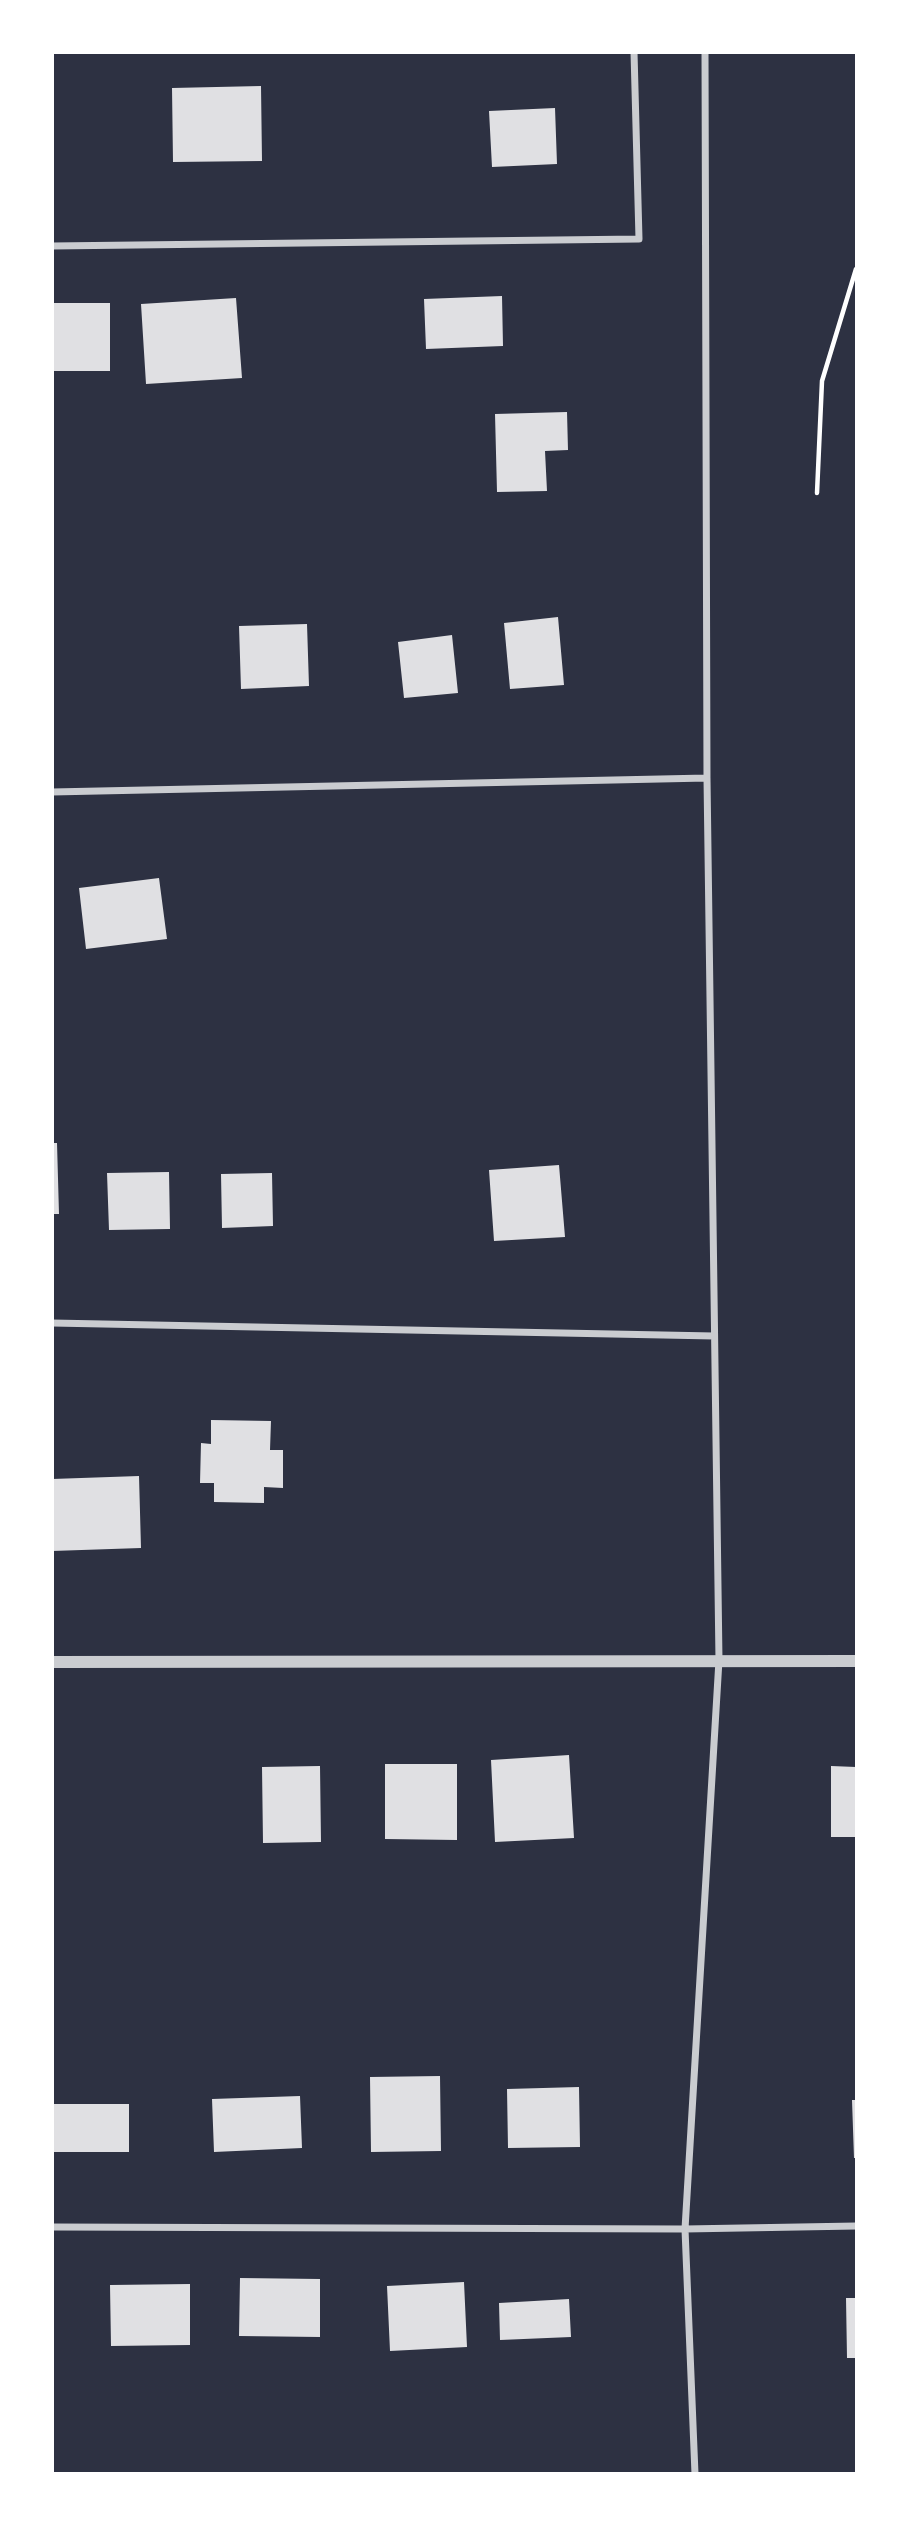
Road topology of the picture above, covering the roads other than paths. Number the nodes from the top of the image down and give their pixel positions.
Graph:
1 (634, 52) edge
2 (705, 52) edge
3 (52, 246) edge
4 (707, 778) junction
5 (52, 792) edge
6 (52, 1322) edge
7 (714, 1336) junction
8 (719, 1660) junction
9 (856, 1661) edge
10 (52, 1662) edge
11 (856, 2226) edge
12 (52, 2227) edge
13 (685, 2229) junction
14 (695, 2473) edge

1 - 3 street
2 - 4 street
4 - 5 street
4 - 7 street
6 - 7 street
7 - 8 street
8 - 9 street
8 - 10 street
8 - 13 street
11 - 13 street
12 - 13 street
13 - 14 street

